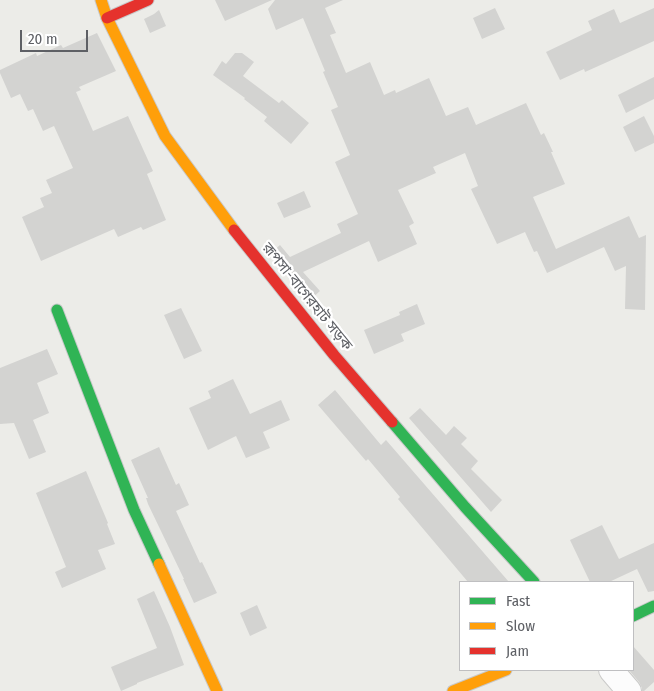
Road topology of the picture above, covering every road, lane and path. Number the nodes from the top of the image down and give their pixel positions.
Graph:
1 (101, 0) edge
2 (148, 0) edge
3 (107, 18) junction
4 (57, 310) dead end
5 (533, 581) edge
6 (654, 606) edge
7 (634, 616) edge
8 (503, 671) edge
9 (612, 671) edge
10 (217, 691) edge
11 (453, 691) edge
12 (629, 691) edge

1 - 3 main road, রূপসা-বাগেরহাট সড়ক
2 - 3 main road
3 - 5 main road, রূপসা-বাগেরহাট সড়ক
4 - 10 main road
6 - 7 main road
8 - 11 main road
9 - 12 street

